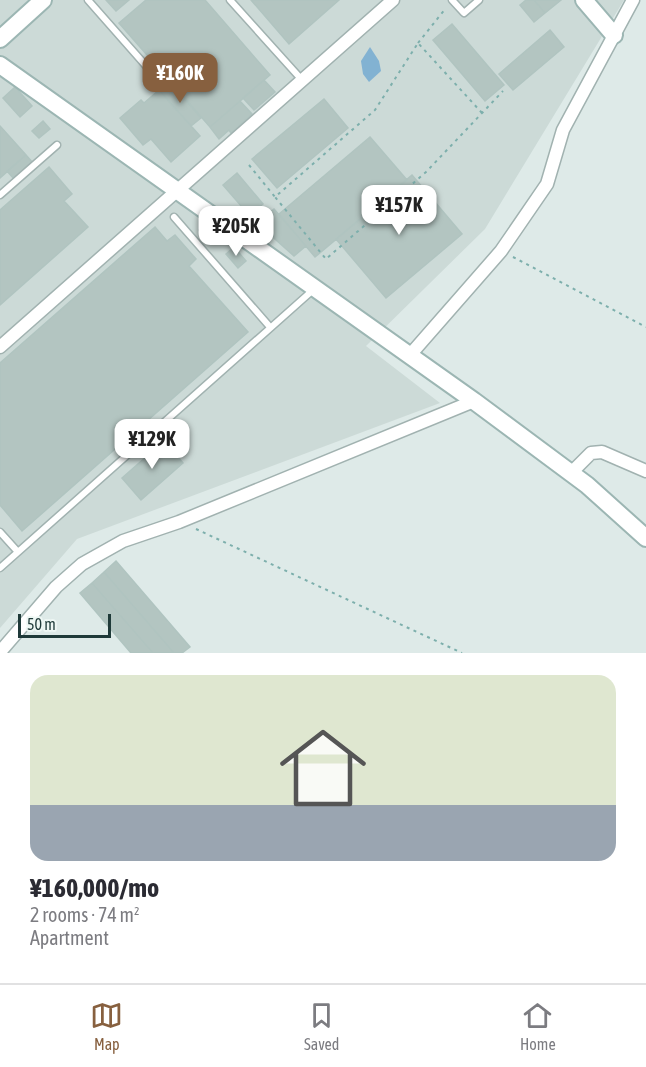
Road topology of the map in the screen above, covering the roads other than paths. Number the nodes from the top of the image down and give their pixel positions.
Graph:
1 (43, 0) edge
2 (87, 0) edge
3 (230, 0) edge
4 (393, 0) edge
5 (452, 0) edge
6 (479, 0) edge
7 (584, 0) edge
8 (633, 0) edge
9 (614, 35) junction
10 (0, 39) edge
11 (0, 65) edge
12 (302, 80) junction
13 (162, 84) dead end
14 (57, 145) dead end
15 (177, 190) junction
16 (0, 195) edge
17 (174, 217) dead end
18 (316, 288) junction
19 (270, 327) junction
20 (0, 347) edge
21 (410, 355) junction
22 (474, 401) junction
23 (646, 471) edge
24 (571, 473) junction
25 (0, 532) edge
26 (646, 538) edge
27 (18, 552) junction
28 (0, 567) edge
29 (0, 652) edge

1 - 10 street
2 - 13 lane
3 - 12 lane
4 - 12 street
5 - 6 lane
7 - 9 street
8 - 9 street
9 - 21 street
11 - 15 street
12 - 15 street
14 - 16 lane
15 - 18 street
15 - 20 street
17 - 19 lane
18 - 19 lane
18 - 21 street
19 - 27 lane
21 - 22 street
22 - 24 street
22 - 29 street
23 - 24 street
24 - 26 street
25 - 27 lane
27 - 28 lane

